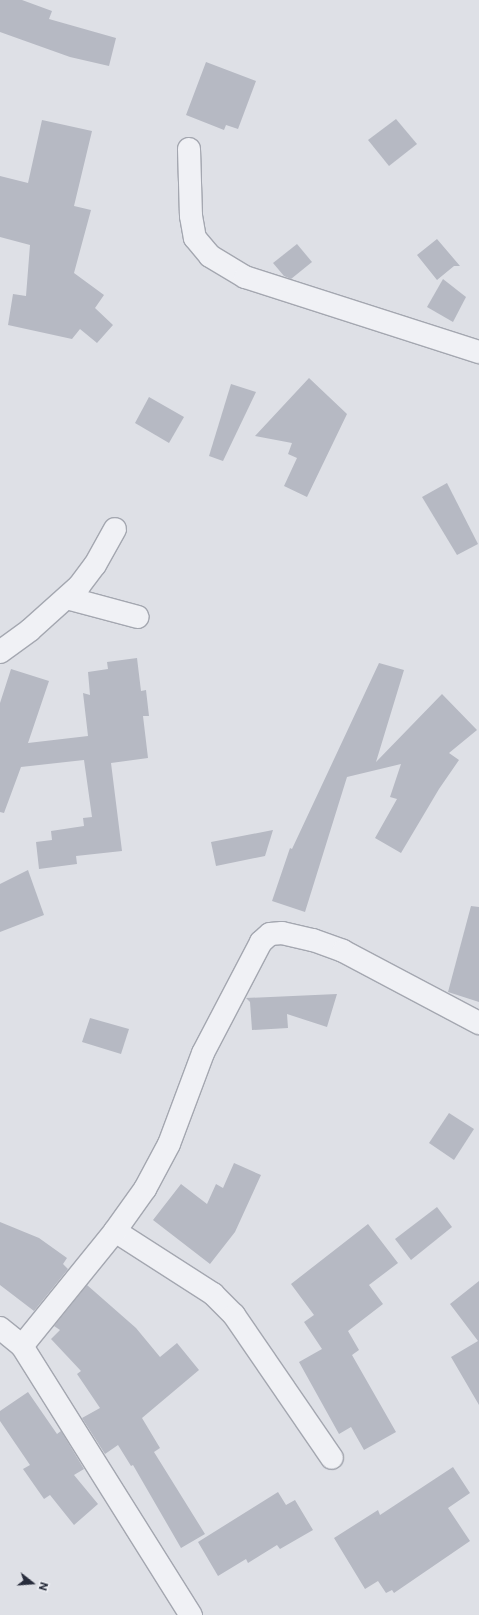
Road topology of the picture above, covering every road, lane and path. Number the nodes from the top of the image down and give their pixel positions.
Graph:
1 (189, 149) dead end
2 (479, 352) edge
3 (115, 529) dead end
4 (67, 598) junction
5 (138, 617) dead end
6 (0, 652) edge
7 (479, 1023) edge
8 (115, 1231) junction
9 (0, 1328) edge
10 (22, 1346) junction
11 (332, 1458) dead end
12 (191, 1615) edge

1 - 2 street
3 - 4 street
4 - 5 street
4 - 6 street
7 - 8 street
8 - 10 street
8 - 11 street
9 - 10 street
10 - 12 street

